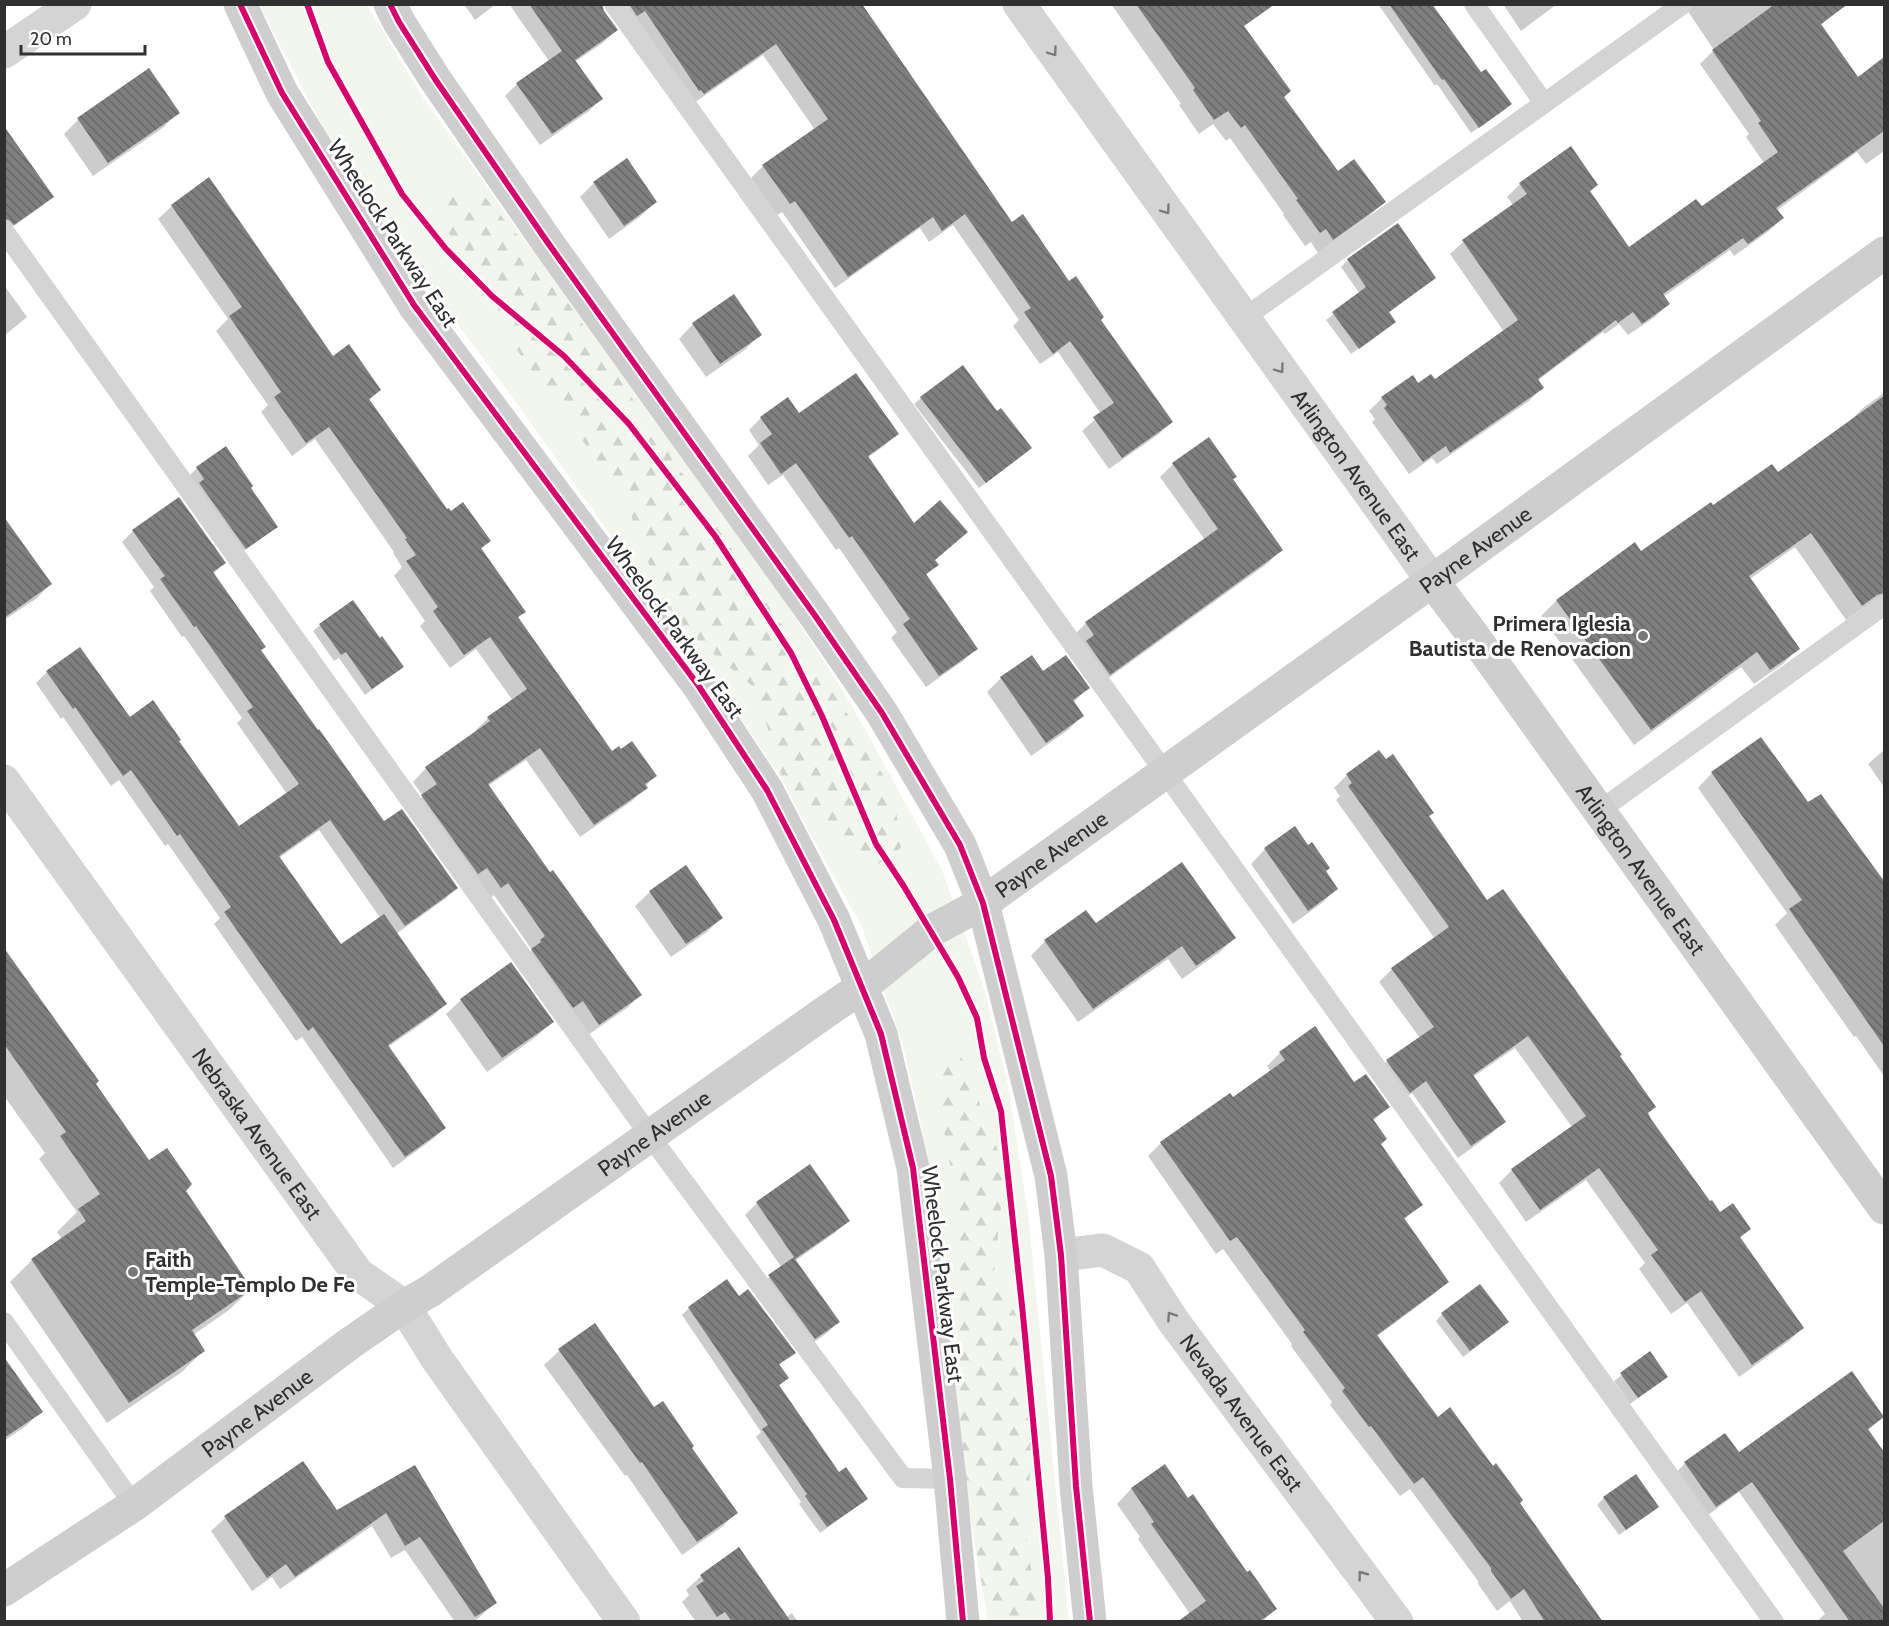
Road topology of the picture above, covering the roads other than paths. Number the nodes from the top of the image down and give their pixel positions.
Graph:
1 (75, 4) edge
2 (240, 4) edge
3 (390, 4) edge
4 (614, 4) edge
5 (1018, 4) edge
6 (1474, 4) edge
7 (1683, 4) edge
8 (4, 52) edge
9 (1544, 103) junction
10 (4, 231) edge
11 (1884, 253) edge
12 (1244, 318) junction
13 (1431, 581) junction
14 (1884, 605) edge
15 (1165, 771) junction
16 (4, 782) edge
17 (1599, 811) junction
18 (983, 903) junction
19 (862, 987) junction
20 (650, 1136) junction
21 (1884, 1208) edge
22 (1061, 1255) junction
23 (404, 1306) junction
24 (4, 1322) edge
25 (950, 1479) junction
26 (134, 1505) junction
27 (4, 1590) edge
28 (624, 1622) edge
29 (963, 1622) edge
30 (1090, 1622) edge
31 (1397, 1622) edge
32 (1774, 1622) edge

1 - 8 street
2 - 19 street, Wheelock Parkway East
3 - 18 street
4 - 15 lane
5 -> 12 street, Arlington Avenue East
6 - 9 lane
7 - 9 lane
9 - 12 lane
10 - 20 lane
11 - 13 street, Payne Avenue
12 -> 13 street, Arlington Avenue East
13 - 15 street, Payne Avenue
13 - 17 street, Arlington Avenue East
14 - 17 lane
15 - 18 street, Payne Avenue
15 - 32 lane
16 - 23 street, Nebraska Avenue East
17 - 21 street, Arlington Avenue East
18 - 19 street, Payne Avenue
18 - 22 street
19 - 20 street, Payne Avenue
19 - 25 street, Wheelock Parkway East
20 - 23 street, Payne Avenue
20 - 25 lane
22 - 30 street
31 -> 22 street, Nevada Avenue East
23 - 26 street, Payne Avenue
23 - 28 street, Nebraska Avenue East
24 - 26 lane
25 - 29 street, Wheelock Parkway East
26 - 27 street, Payne Avenue

